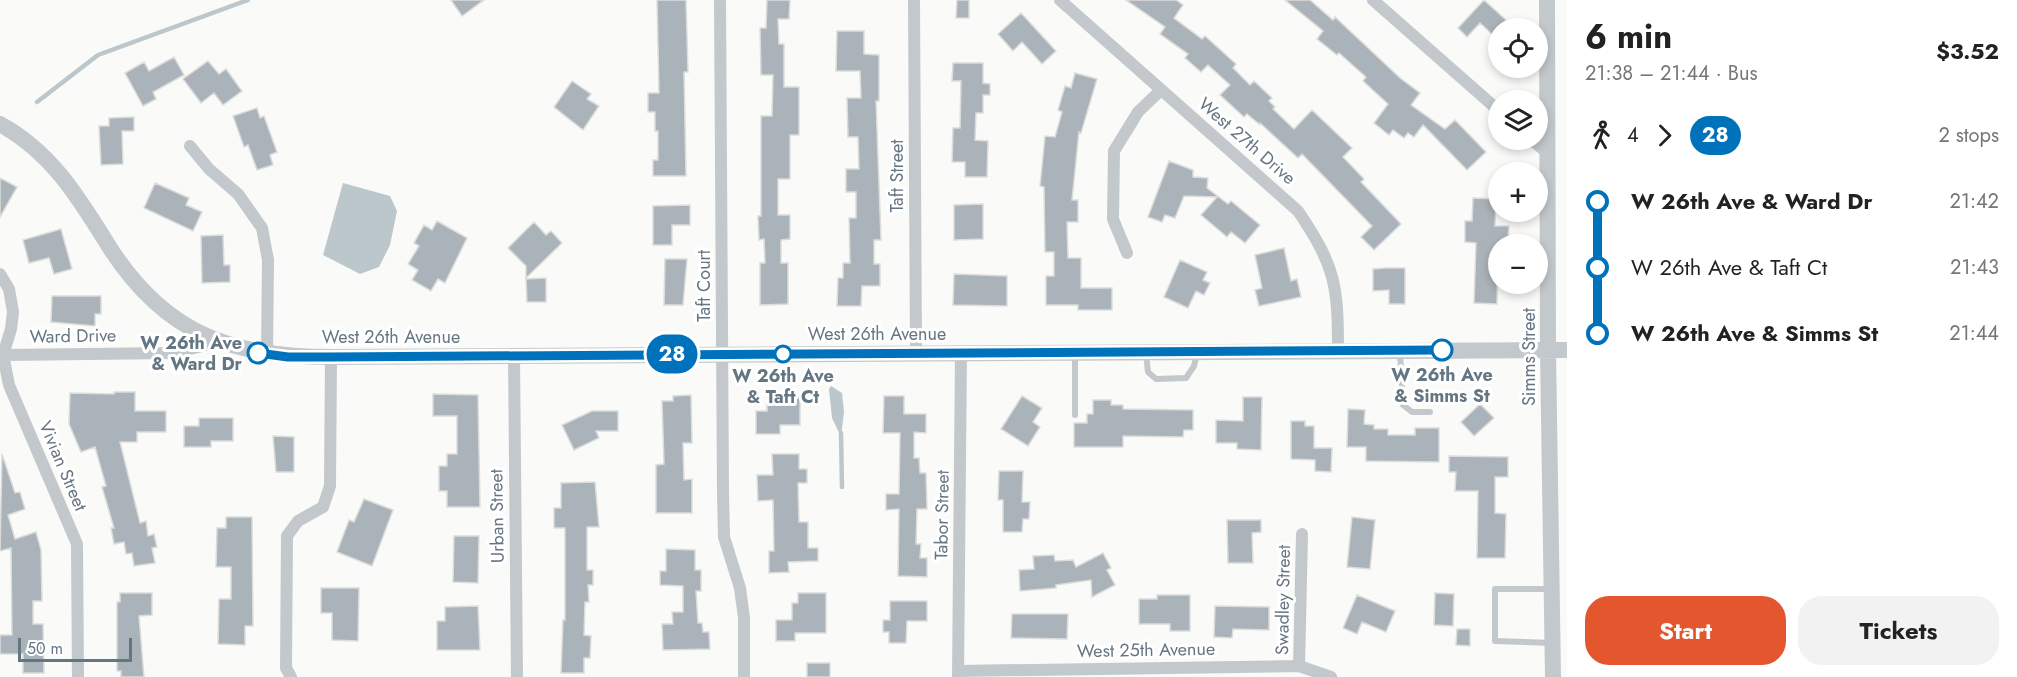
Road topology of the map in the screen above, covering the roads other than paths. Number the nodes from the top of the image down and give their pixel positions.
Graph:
1 (720, 0) edge
2 (914, 0) edge
3 (1060, 0) edge
4 (1372, 0) edge
5 (1547, 0) edge
6 (1161, 90) junction
7 (1488, 101) edge
8 (0, 124) edge
9 (190, 146) dead end
10 (1544, 150) edge
11 (1549, 154) junction
12 (1127, 253) dead end
13 (0, 274) edge
14 (219, 342) junction
15 (1338, 350) junction
16 (1400, 350) junction
17 (1548, 350) junction
18 (1567, 350) edge
19 (1146, 351) junction
20 (1198, 351) junction
21 (1074, 352) junction
22 (916, 353) junction
23 (961, 353) junction
24 (267, 354) junction
25 (722, 354) junction
26 (514, 355) junction
27 (2, 357) edge
28 (330, 357) junction
29 (1430, 412) dead end
30 (1075, 415) dead end
31 (1302, 534) dead end
32 (1551, 589) junction
33 (1552, 643) junction
34 (1299, 666) junction
35 (958, 674) edge
36 (78, 677) edge
37 (291, 677) edge
38 (517, 677) edge
39 (744, 677) edge
40 (1331, 677) edge
41 (1553, 677) edge

1 - 25 street, Taft Court
2 - 22 street, Taft Street
3 - 6 street, West 27th Drive
4 - 7 street
5 - 11 street, Simms Street
6 - 12 street
6 - 15 street, West 27th Drive
8 - 14 street, West 26th Avenue
9 - 24 street
10 - 11 street
11 - 17 street, Simms Street
13 - 27 street, Vivian Street
14 - 24 street, West 26th Avenue
14 - 27 street, Ward Drive
15 - 16 street, West 26th Avenue
15 - 20 street, West 26th Avenue
16 - 17 street, West 26th Avenue
16 - 29 lane
17 - 18 street, West 26th Avenue
17 - 32 street, Simms Street
19 - 20 street, West 26th Avenue
19 - 20 lane
19 - 21 street, West 26th Avenue
21 - 23 street, West 26th Avenue
21 - 30 lane
22 - 23 street, West 26th Avenue
22 - 25 street, West 26th Avenue
23 - 35 street, Tabor Street
24 - 28 street, West 26th Avenue
25 - 26 street, West 26th Avenue
25 - 39 street, Taft Court
26 - 28 street, West 26th Avenue
26 - 38 street, Urban Street
27 - 36 street, Vivian Street
28 - 37 street
31 - 34 street, Swadley Street
32 - 33 street, Simms Street
32 - 33 lane
33 - 41 street, Simms Street
34 - 35 street, West 25th Avenue
34 - 40 street, West 25th Avenue

